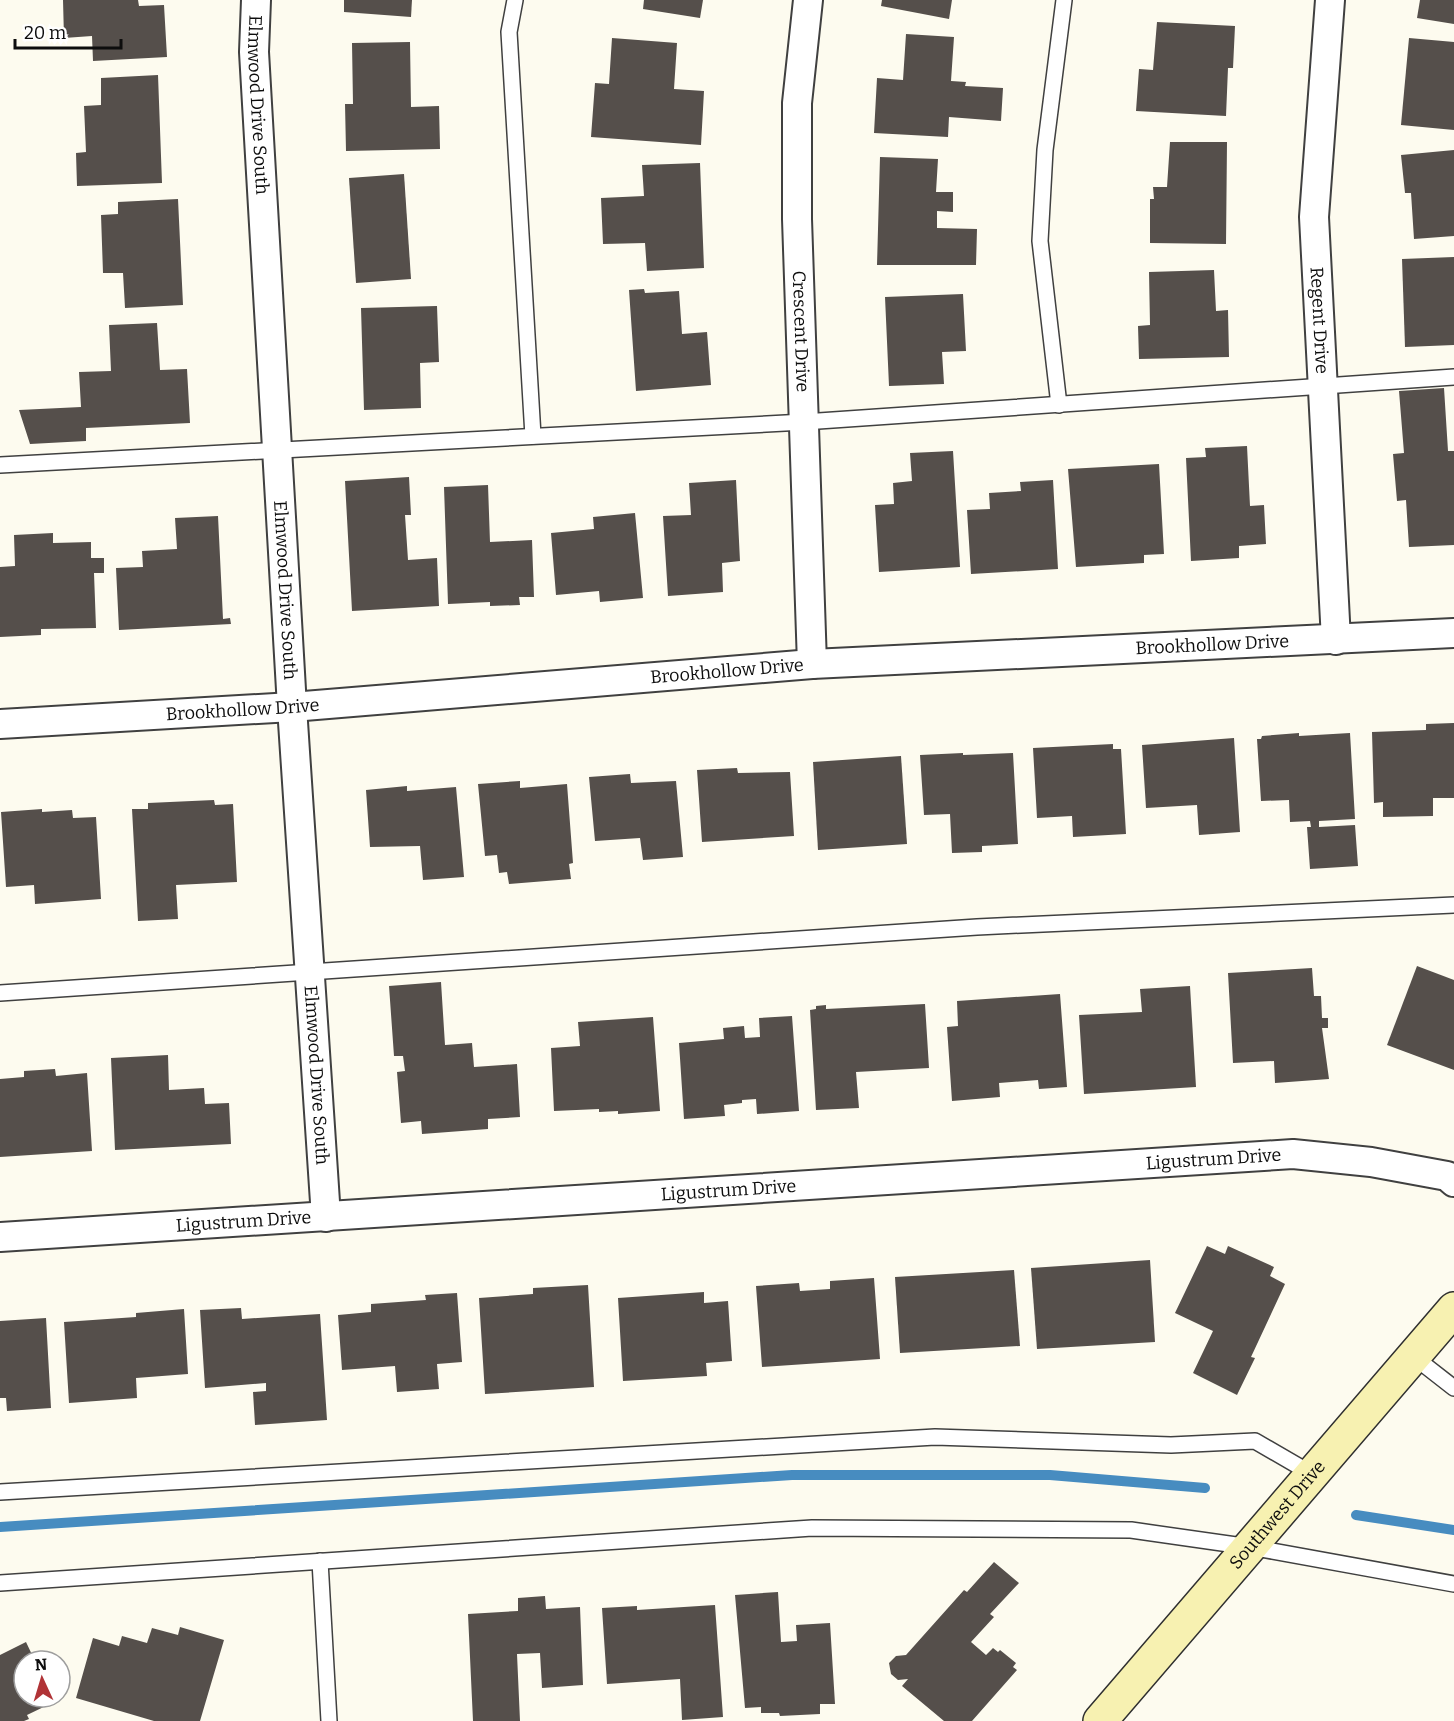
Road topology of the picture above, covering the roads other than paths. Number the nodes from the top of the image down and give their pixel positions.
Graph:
1 (255, 0) edge
2 (515, 0) edge
3 (808, 0) edge
4 (1064, 0) edge
5 (1330, 0) edge
6 (1454, 377) edge
7 (1322, 388) junction
8 (1059, 405) junction
9 (804, 422) junction
10 (533, 436) junction
11 (278, 449) junction
12 (0, 465) edge
13 (1454, 633) edge
14 (1336, 640) junction
15 (812, 664) junction
16 (292, 706) junction
17 (0, 724) edge
18 (1454, 904) edge
19 (309, 974) junction
20 (0, 993) edge
21 (1454, 1182) edge
22 (326, 1216) junction
23 (0, 1237) edge
24 (1454, 1309) edge
25 (1413, 1356) junction
26 (1454, 1388) edge
27 (1312, 1474) junction
28 (0, 1492) edge
29 (1250, 1547) junction
30 (320, 1561) junction
31 (0, 1583) edge
32 (1454, 1584) edge
33 (329, 1721) edge
34 (1100, 1721) edge

1 - 11 street, Elmwood Drive South
2 - 10 lane
3 - 9 street, Crescent Drive
4 - 8 lane
5 - 7 street, Regent Drive
6 - 7 lane
7 - 8 lane
7 - 14 street, Regent Drive
8 - 9 lane
9 - 10 lane
9 - 15 street, Crescent Drive
10 - 11 lane
11 - 12 lane
11 - 16 street, Elmwood Drive South
13 - 14 street, Brookhollow Drive
14 - 15 street, Brookhollow Drive
15 - 16 street, Brookhollow Drive
16 - 17 street, Brookhollow Drive
16 - 19 street, Elmwood Drive South
18 - 19 lane
19 - 20 lane
19 - 22 street, Elmwood Drive South
21 - 22 street, Ligustrum Drive
22 - 23 street, Ligustrum Drive
24 - 25 main road, Southwest Drive
25 - 26 lane
25 - 27 main road, Southwest Drive
27 - 28 lane
27 - 29 main road, Southwest Drive
29 - 30 lane
29 - 32 lane
29 - 34 main road, Southwest Drive
30 - 31 lane
30 - 33 lane

